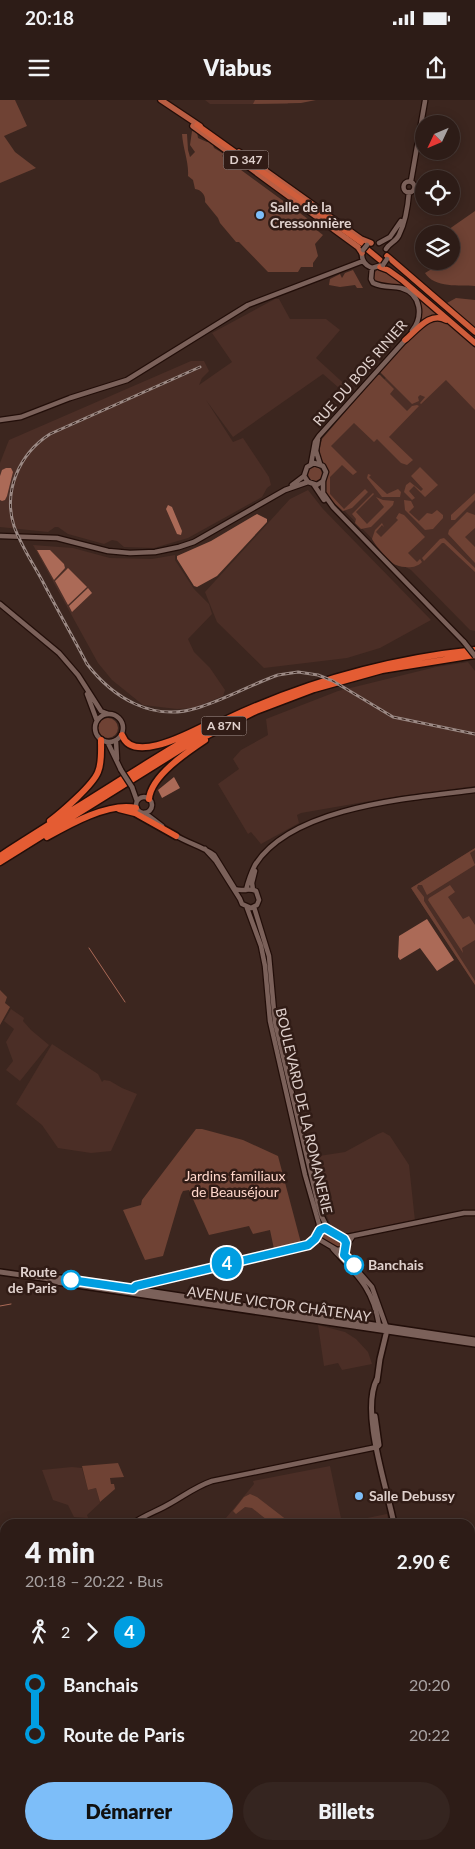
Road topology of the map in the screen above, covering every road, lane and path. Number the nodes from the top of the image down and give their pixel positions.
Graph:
1 (160, 100) edge
2 (426, 100) edge
3 (197, 125) joint
4 (243, 161) joint
5 (411, 181) junction
6 (409, 192) junction
7 (405, 213) junction
8 (379, 243) junction
9 (365, 247) junction
10 (386, 249) junction
11 (363, 261) junction
12 (384, 262) junction
13 (372, 268) junction
14 (475, 335) edge
15 (467, 336) junction
16 (405, 340) junction
17 (475, 343) edge
18 (0, 420) edge
19 (319, 436) junction
20 (312, 464) junction
21 (320, 464) junction
22 (304, 476) junction
23 (308, 482) junction
24 (323, 482) junction
25 (314, 485) junction
26 (285, 490) junction
27 (333, 507) junction
28 (0, 535) edge
29 (0, 603) edge
30 (475, 650) edge
31 (475, 656) edge
32 (84, 685) junction
33 (108, 714) junction
34 (97, 721) junction
35 (228, 721) junction
36 (122, 735) junction
37 (101, 740) junction
38 (116, 741) junction
39 (108, 743) junction
40 (118, 763) junction
41 (133, 789) junction
42 (475, 790) edge
43 (146, 798) junction
44 (136, 804) junction
45 (151, 809) junction
46 (103, 812) junction
47 (145, 813) junction
48 (152, 816) junction
49 (176, 836) junction
50 (26, 840) junction
51 (205, 849) junction
52 (0, 856) edge
53 (260, 859) junction
54 (0, 863) edge
55 (245, 890) junction
56 (253, 890) junction
57 (240, 898) junction
58 (254, 907) junction
59 (247, 908) junction
60 (475, 1213) edge
61 (328, 1229) junction
62 (319, 1232) junction
63 (354, 1235) junction
64 (342, 1238) junction
65 (329, 1244) junction
66 (345, 1246) junction
67 (0, 1272) edge
68 (373, 1294) junction
69 (379, 1328) junction
70 (387, 1329) junction
71 (475, 1340) edge
72 (475, 1344) edge
73 (383, 1345) junction
74 (377, 1447) junction
75 (139, 1519) edge
76 (393, 1519) edge

1 - 3 main road
1 - 4 main road, D 347
2 - 5 street
3 - 9 highway, D 347
4 - 9 highway, D 347
5 - 6 street
5 - 6 street
6 - 7 street
7 - 8 street
7 - 10 street
8 - 9 street
8 - 10 street
9 - 11 street
9 - 12 highway, D 347
10 - 12 street
11 - 13 street
11 - 18 street
12 - 13 street
12 - 14 highway
12 - 15 highway
13 - 16 street, RUE DU BOIS RINIER
15 - 16 highway
15 - 17 highway
16 - 19 street, RUE DU BOIS RINIER
19 - 20 street, RUE DU BOIS RINIER
19 - 21 street, RUE DU BOIS RINIER
20 - 21 street
20 - 22 street
21 - 24 street
22 - 23 street
22 - 26 street
23 - 25 street
23 - 26 street
24 - 25 street
24 - 27 street
25 - 27 street
26 - 28 street
27 - 31 street, bridge
29 - 32 street
30 - 35 highway, A 87N
31 - 35 highway, A 87N
32 - 33 street
32 - 34 street
33 - 34 street
33 - 36 street
34 - 37 street
35 - 36 highway
35 - 43 highway
35 - 50 highway, A 87N
35 - 54 highway, A 87N
36 - 38 street
37 - 39 street
37 - 50 highway
38 - 39 street
38 - 40 street
39 - 40 street
40 - 41 street, bridge
41 - 43 street
41 - 44 street
42 - 53 street
43 - 44 street
43 - 45 street
44 - 46 highway
44 - 47 street
45 - 47 street
45 - 48 street
46 - 49 highway
46 - 54 highway
47 - 48 street
48 - 49 street
49 - 51 street
50 - 52 highway, A 87N
51 - 55 street
51 - 57 street
53 - 55 street
53 - 56 street
55 - 56 street
55 - 57 street
56 - 58 street
57 - 59 street
58 - 59 street
58 - 61 street, BOULEVARD DE LA ROMANERIE
59 - 62 street, BOULEVARD DE LA ROMANERIE
60 - 63 street
61 - 62 street
61 - 64 street
62 - 65 street
63 - 64 street
63 - 66 street
64 - 66 street
65 - 66 street
65 - 68 street
66 - 68 street
67 - 69 main road, AVENUE VICTOR CHÂTENAY
68 - 69 street
68 - 70 street
69 - 70 main road, AVENUE VICTOR CHÂTENAY
69 - 73 main road
70 - 71 main road, AVENUE VICTOR CHÂTENAY
70 - 72 main road, AVENUE VICTOR CHÂTENAY
70 - 73 main road
73 - 74 main road
74 - 75 street
74 - 76 main road

